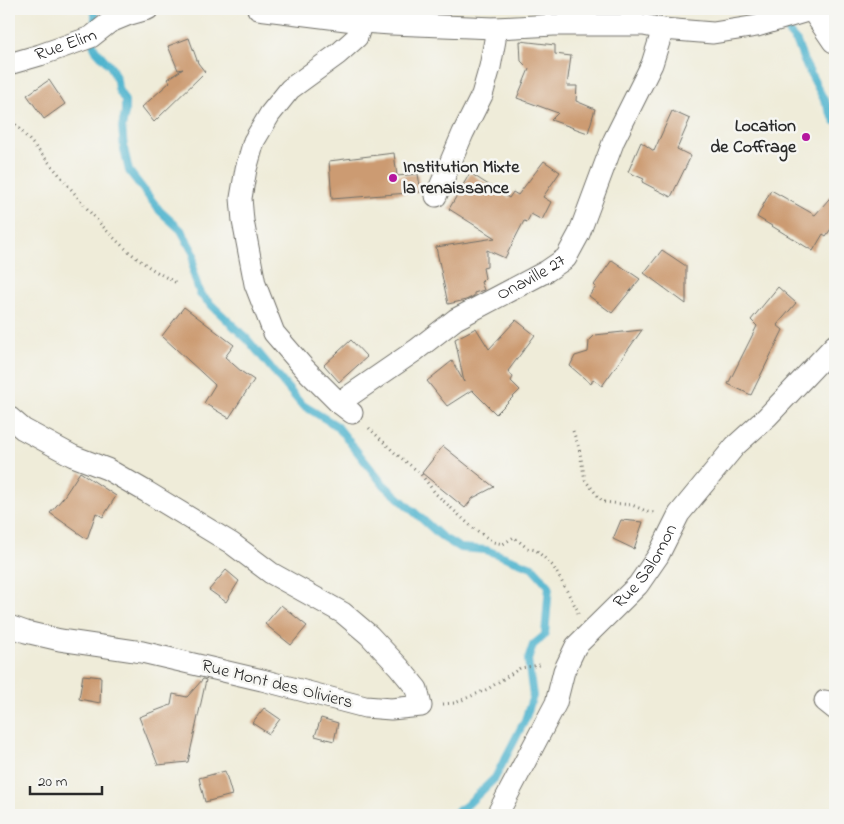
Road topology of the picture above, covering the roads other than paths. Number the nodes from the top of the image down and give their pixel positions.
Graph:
1 (148, 9) edge
2 (258, 9) edge
3 (814, 9) edge
4 (314, 12) edge
5 (105, 16) edge
6 (362, 22) junction
7 (495, 28) junction
8 (663, 29) junction
9 (834, 37) edge
10 (9, 64) edge
11 (436, 196) dead end
12 (835, 345) edge
13 (9, 417) edge
14 (9, 626) edge
15 (497, 815) edge

1 - 5 street, Rue Elim
2 - 4 street
3 - 8 street
3 - 9 street
4 - 6 street
5 - 10 street, Rue Elim
6 - 7 street
6 - 8 street, Onaville 27
7 - 8 street
7 - 11 street
12 - 15 street, Rue Salomon
13 - 14 street, Rue Mont des Oliviers

